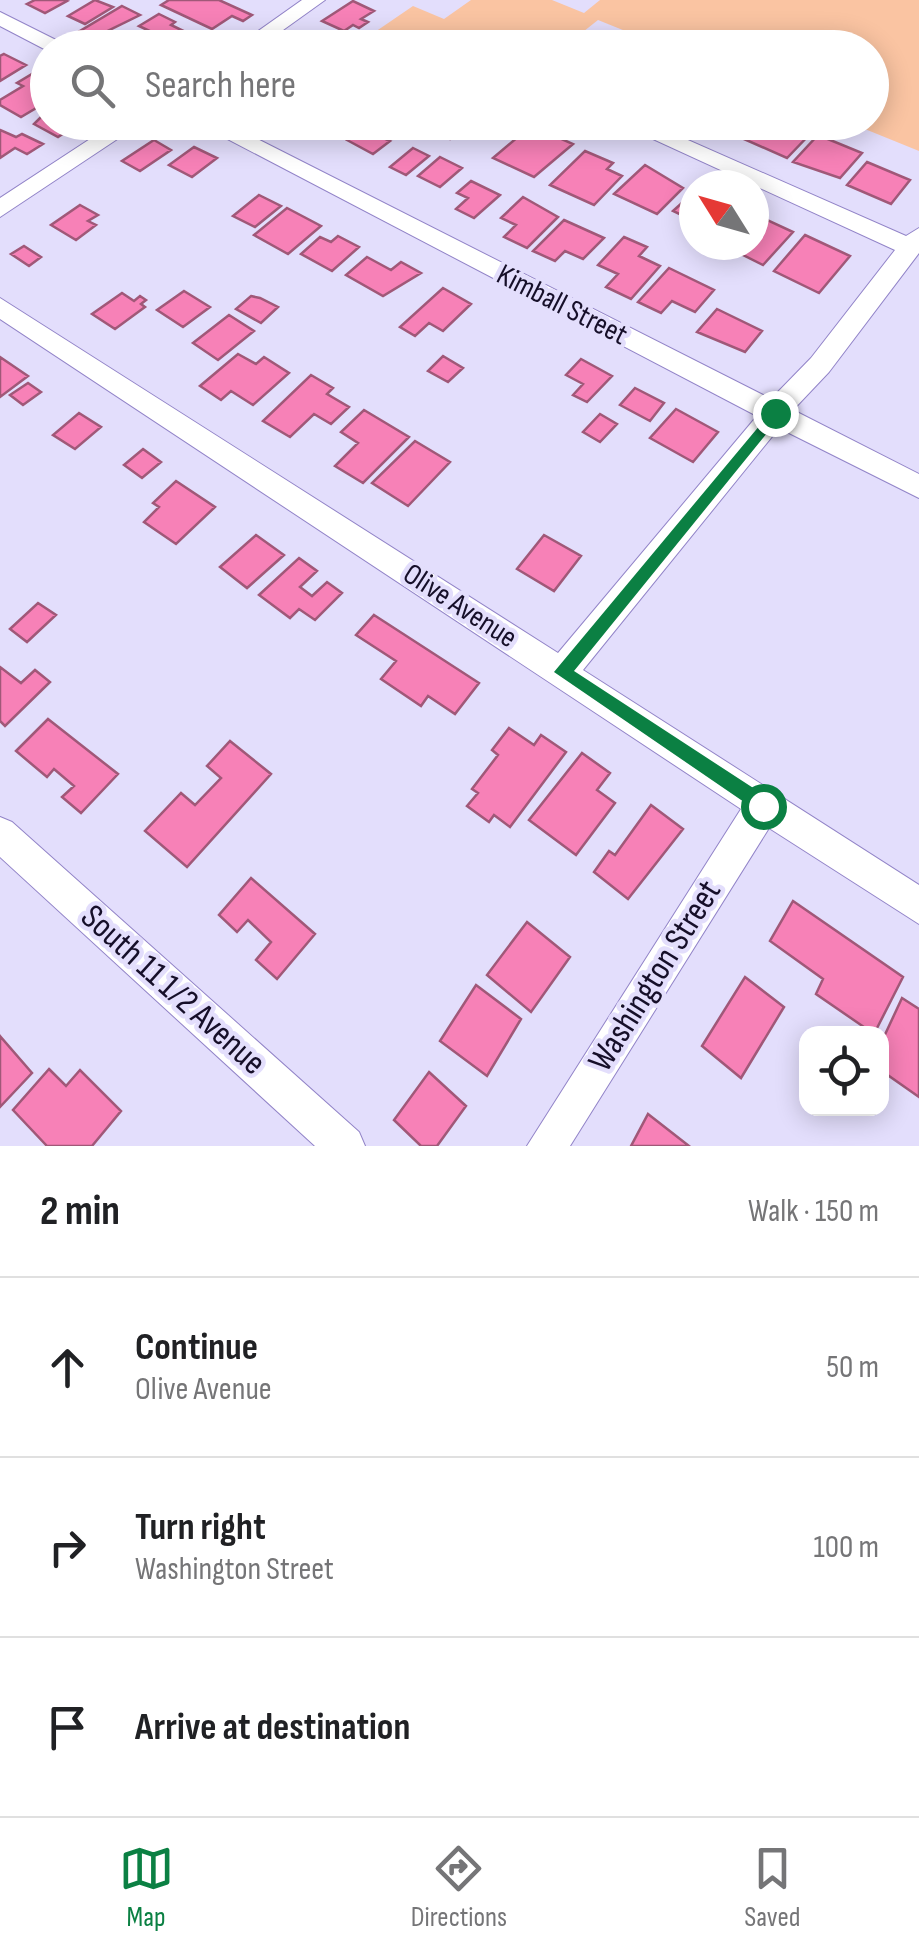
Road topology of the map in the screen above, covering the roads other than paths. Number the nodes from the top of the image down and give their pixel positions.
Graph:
1 (315, 0) edge
2 (3, 23) edge
3 (271, 30) edge
4 (30, 36) edge
5 (105, 140) edge
6 (241, 140) edge
7 (670, 140) edge
8 (0, 209) edge
9 (915, 242) edge
10 (0, 306) edge
11 (775, 413) junction
12 (919, 487) edge
13 (562, 672) junction
14 (763, 806) junction
15 (0, 834) edge
16 (919, 906) edge
17 (345, 1146) edge
18 (547, 1146) edge

1 - 3 street
2 - 4 street
5 - 8 street
6 - 11 street, Kimball Street
7 - 9 street
9 - 11 street
10 - 13 street, Olive Avenue
11 - 12 street, Kimball Street
11 - 13 street
13 - 14 street, Olive Avenue
14 - 16 street, Olive Avenue
14 - 18 street, Washington Street
15 - 17 street, South 11 1/2 Avenue

